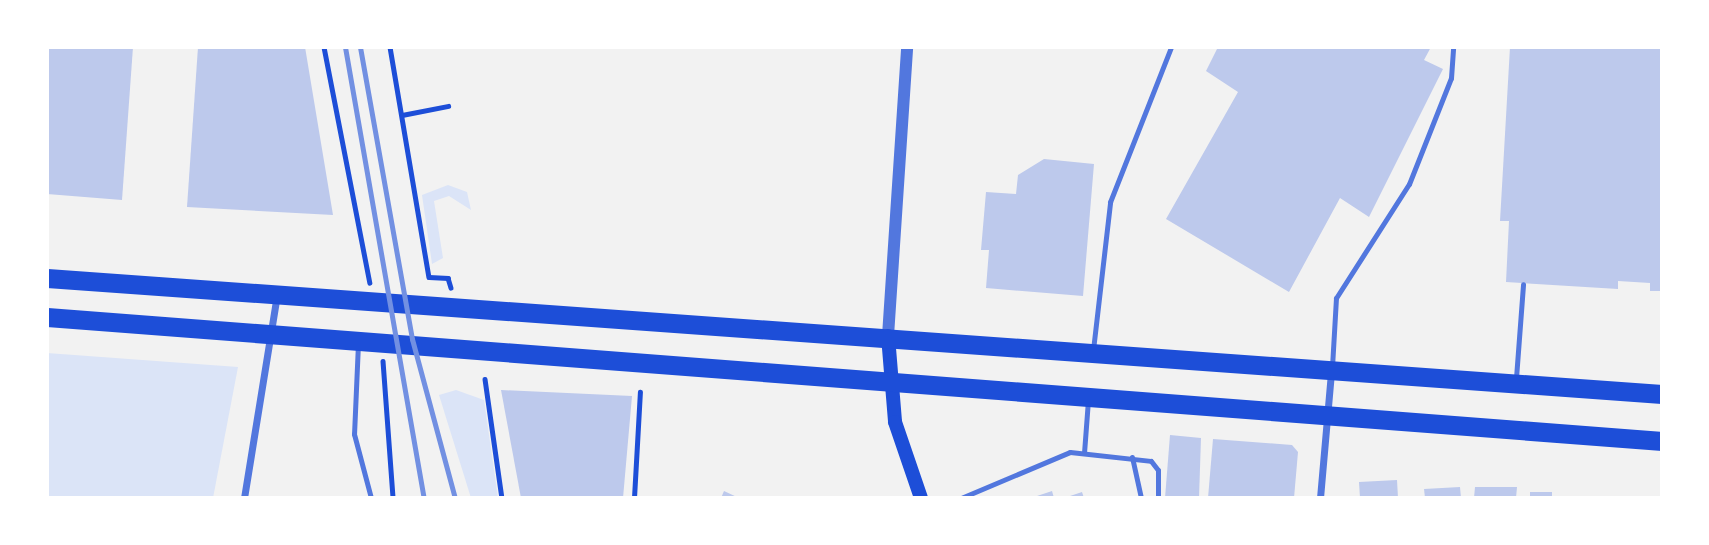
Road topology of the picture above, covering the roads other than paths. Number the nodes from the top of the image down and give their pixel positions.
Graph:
1 (907, 47) edge
2 (1171, 47) edge
3 (1453, 47) edge
4 (47, 278) edge
5 (1523, 284) dead end
6 (277, 294) junction
7 (47, 317) edge
8 (272, 335) junction
9 (887, 336) junction
10 (358, 340) junction
11 (1092, 353) junction
12 (1332, 370) junction
13 (891, 383) junction
14 (1516, 384) junction
15 (1088, 393) junction
16 (1662, 394) edge
17 (1327, 418) junction
18 (1662, 441) edge
19 (1084, 453) junction
20 (1132, 457) junction
21 (975, 495) edge
22 (244, 498) edge
23 (371, 498) edge
24 (921, 498) edge
25 (961, 498) edge
26 (1141, 498) edge
27 (1158, 498) edge
28 (1320, 498) edge

1 - 9 street
2 - 11 lane
3 - 12 lane
4 - 6 highway
5 - 14 lane
6 - 8 street
6 - 9 highway
7 - 8 highway
8 - 10 highway
8 - 22 street
9 - 11 highway
9 - 13 main road
10 - 13 highway
10 - 23 lane
11 - 12 highway
12 - 14 highway
12 - 17 street
13 - 15 highway
13 - 24 main road
14 - 16 highway
15 - 17 highway
15 - 19 lane
17 - 18 highway
17 - 28 street
19 - 20 lane
19 - 21 lane
20 - 26 lane
20 - 27 lane
21 - 25 lane

